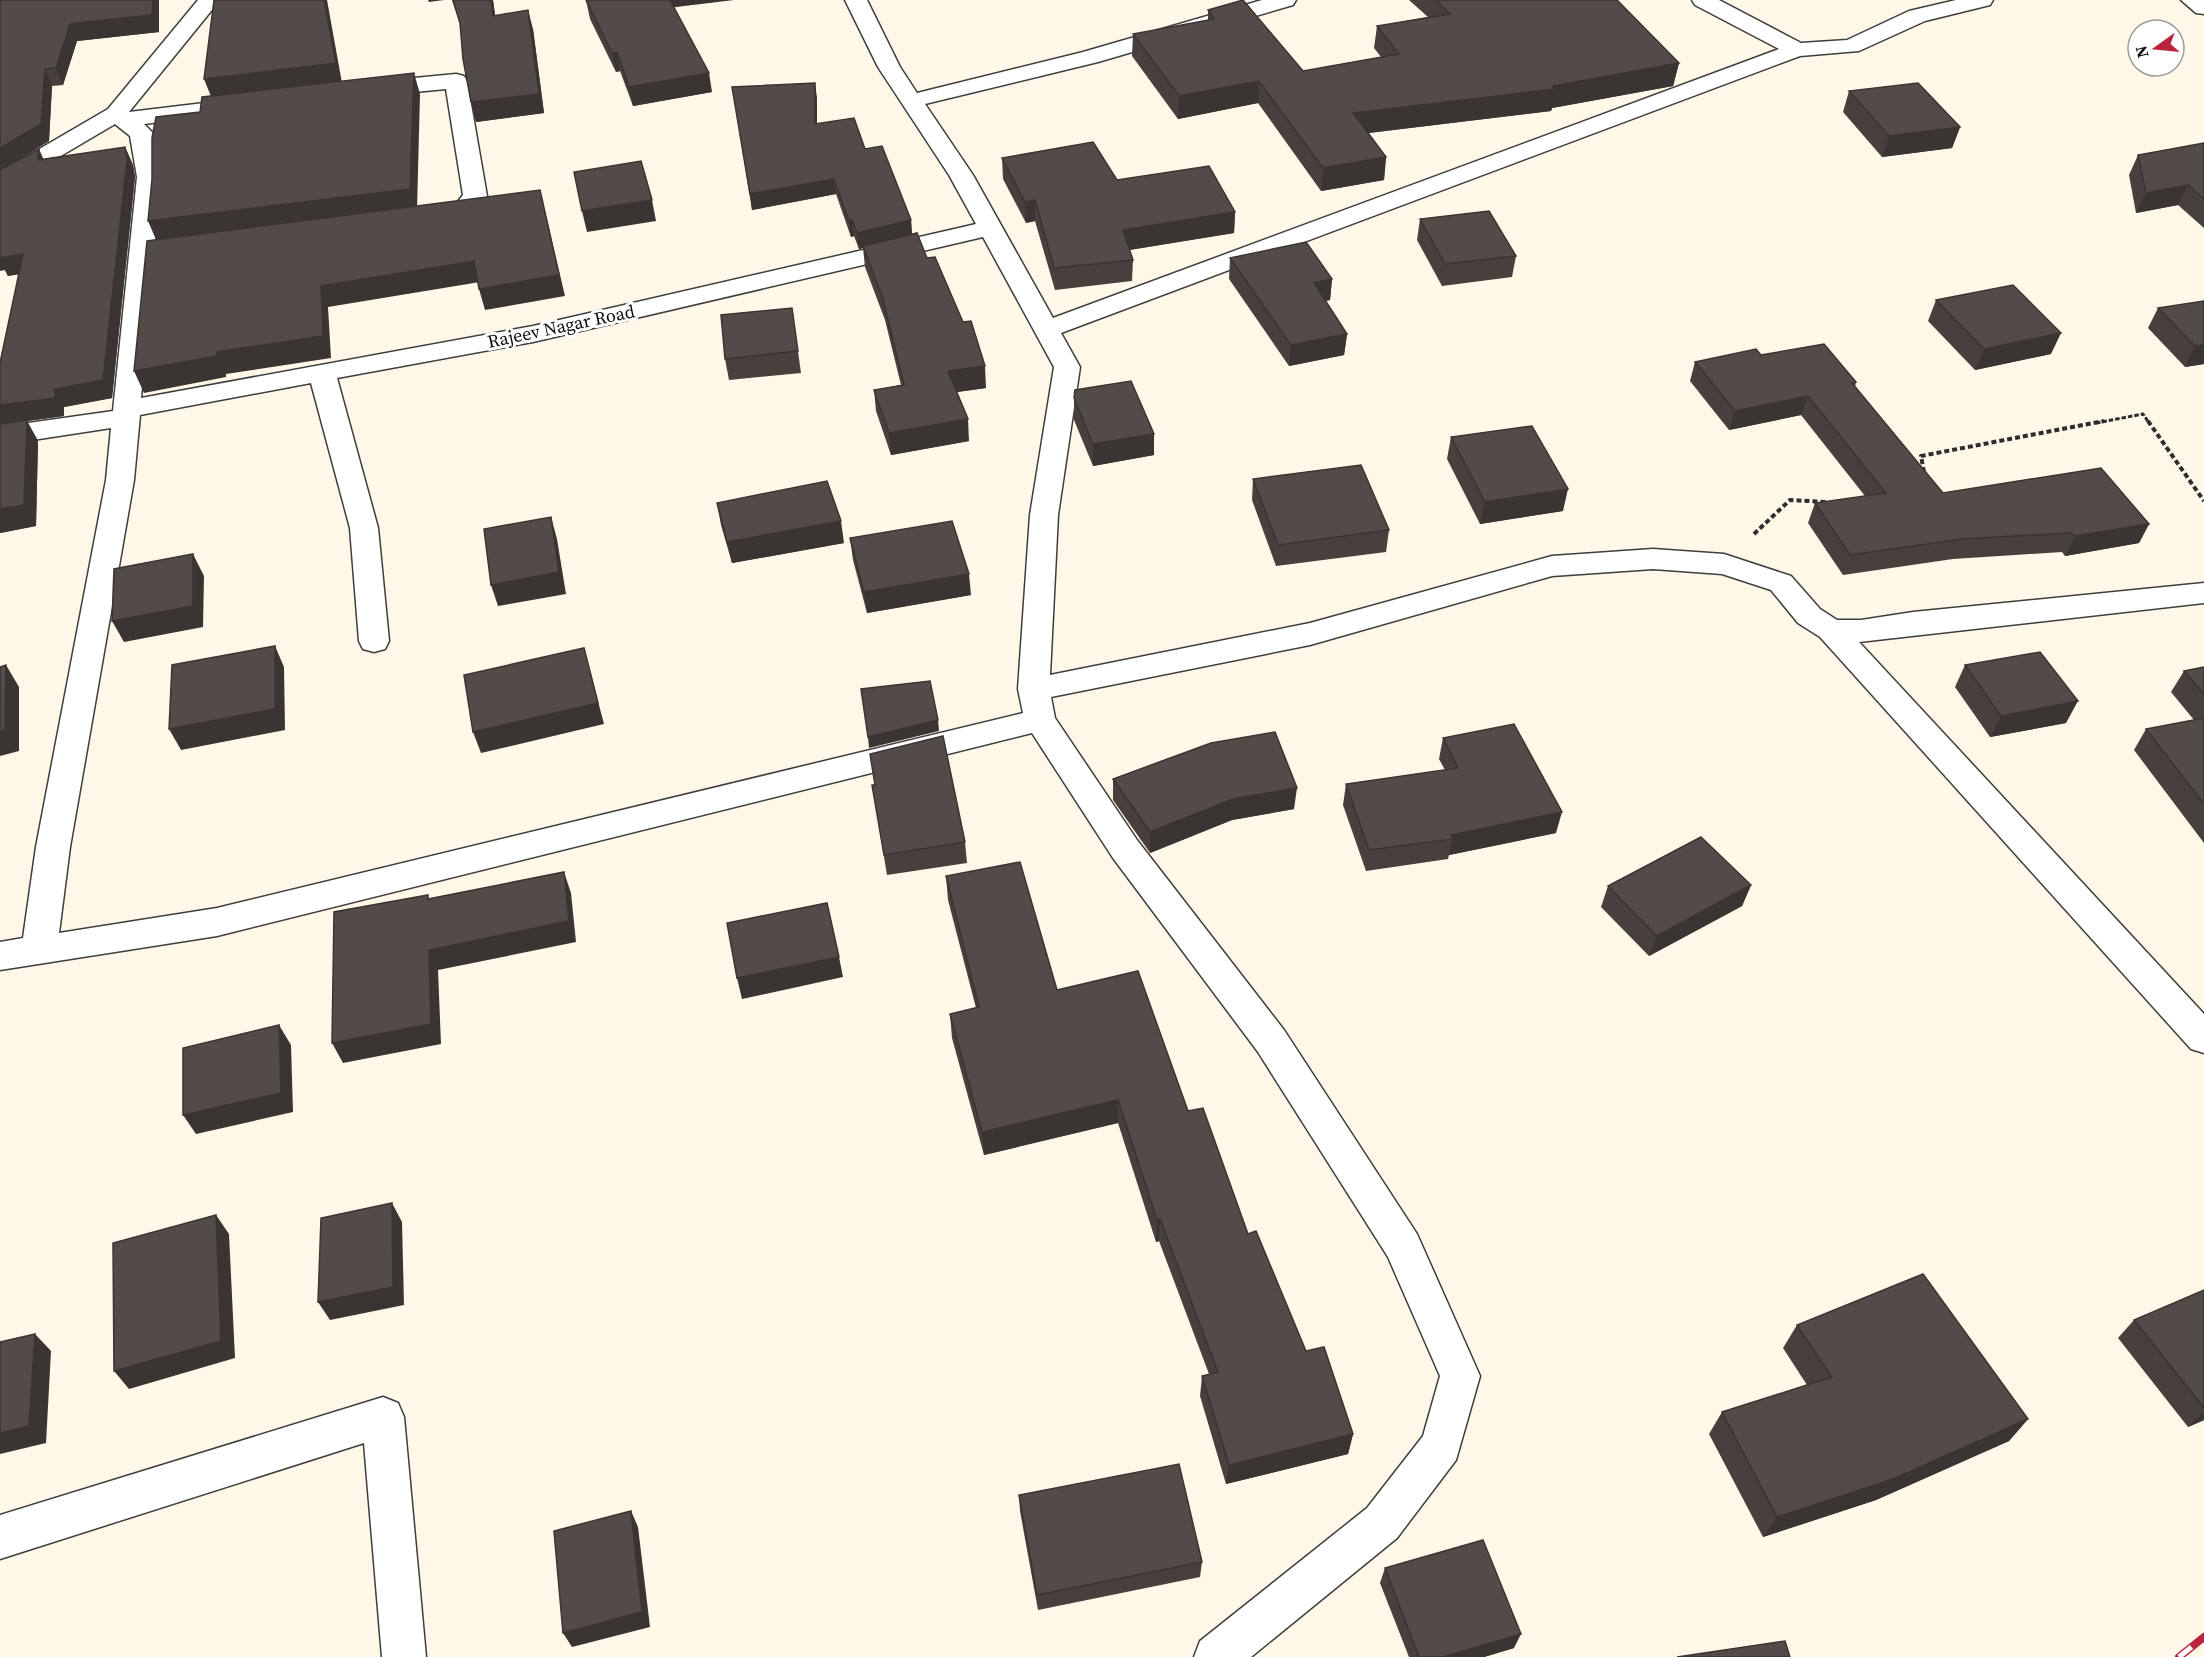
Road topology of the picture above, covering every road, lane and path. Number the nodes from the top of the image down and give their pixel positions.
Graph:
1 (209, 0) edge
2 (856, 0) edge
3 (1285, 0) edge
4 (1703, 0) edge
5 (1982, 0) edge
6 (2192, 0) edge
7 (2204, 8) edge
8 (1797, 50) junction
9 (348, 92) edge
10 (911, 101) junction
11 (265, 102) edge
12 (120, 117) junction
13 (0, 182) edge
14 (413, 220) edge
15 (990, 228) junction
16 (1046, 330) junction
17 (322, 374) junction
18 (128, 413) junction
19 (0, 436) edge
20 (1925, 476) edge
21 (2204, 501) edge
22 (1834, 502) edge
23 (1731, 566) junction
24 (2204, 593) edge
25 (1831, 630) junction
26 (374, 640) dead end
27 (1037, 704) junction
28 (39, 950) junction
29 (0, 956) edge
30 (2204, 1038) edge
31 (0, 1537) edge
32 (404, 1657) edge
33 (1216, 1657) edge

1 - 12 street
2 - 10 street
3 - 10 street
4 - 8 street
5 - 8 street
6 - 7 street
8 - 16 street
9 - 14 street
10 - 15 street
11 - 12 street
12 - 13 street
12 - 18 street
15 - 16 street
15 - 17 street, Rajeev Nagar Road
16 - 27 street
17 - 18 street, Rajeev Nagar Road
17 - 26 street
18 - 19 street, Rajeev Nagar Road
18 - 28 street
20 - 21 path
22 - 23 path
23 - 25 street
23 - 27 street
24 - 25 street
25 - 30 street
27 - 28 street
27 - 33 street
28 - 29 street
31 - 32 street

